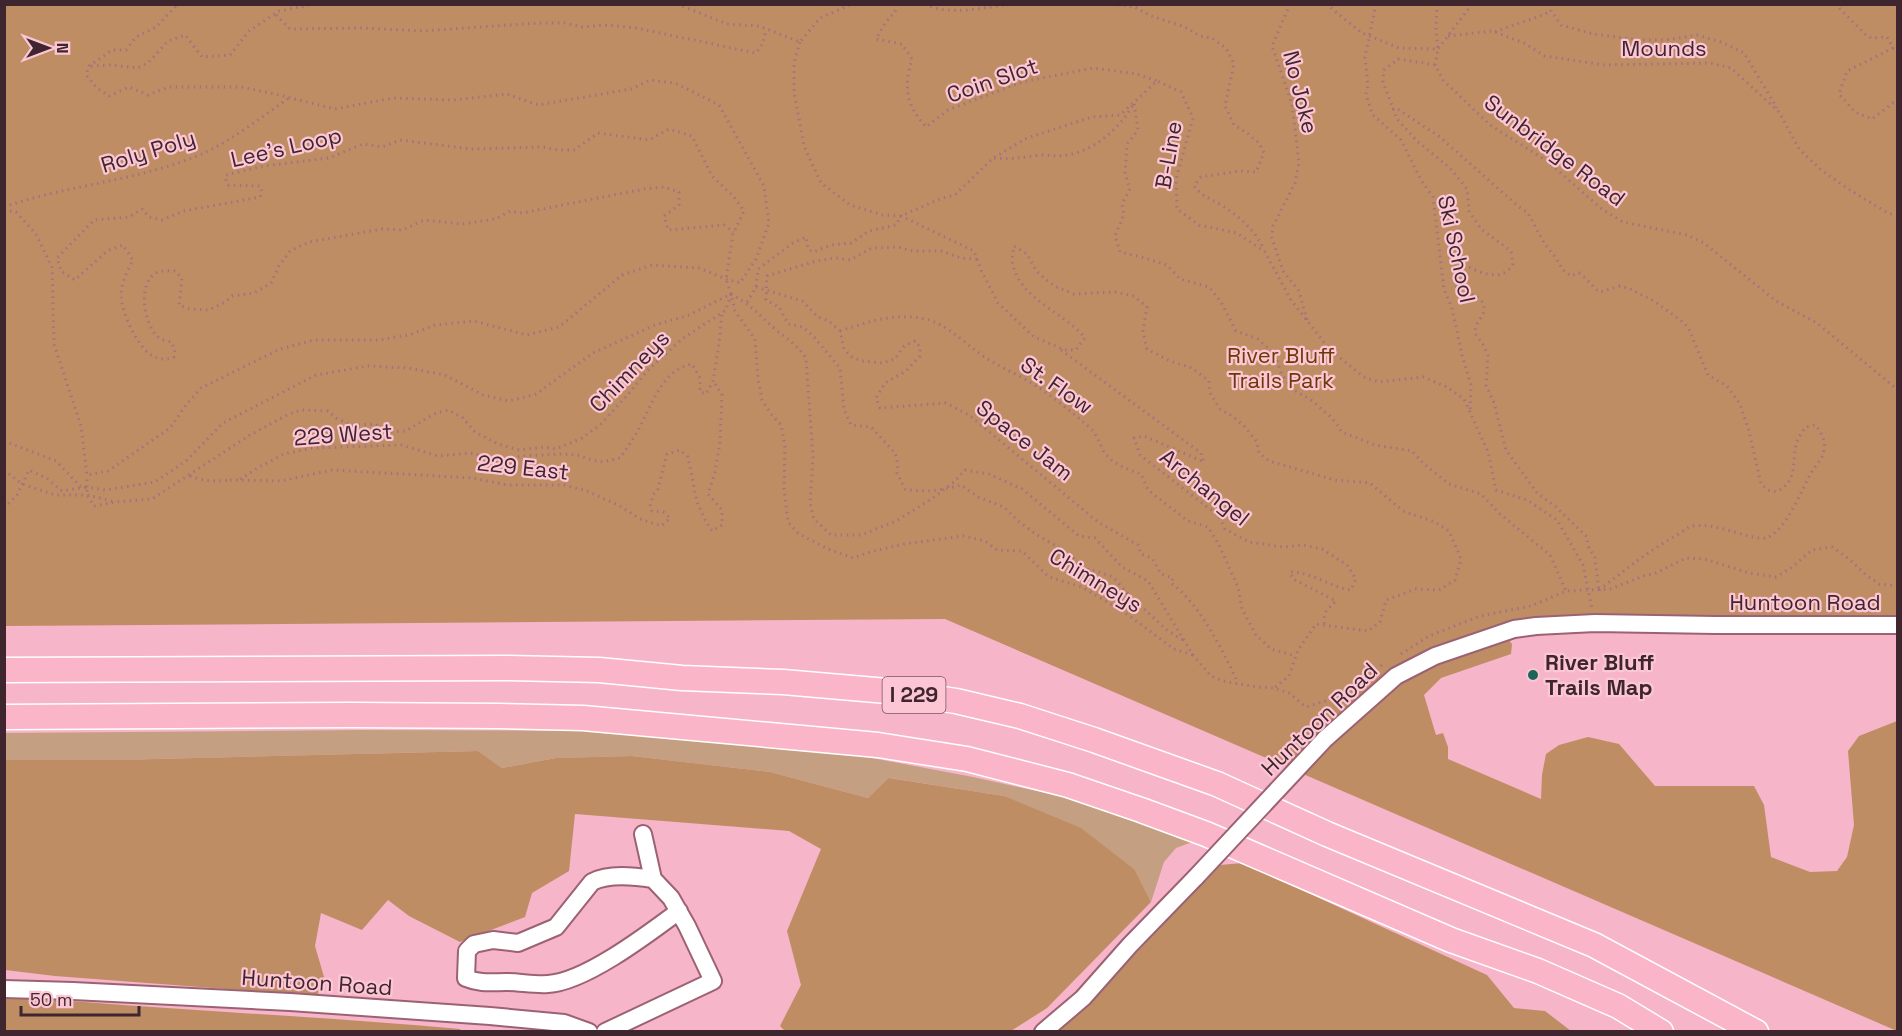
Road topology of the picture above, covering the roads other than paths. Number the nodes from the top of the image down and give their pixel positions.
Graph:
1 (1898, 625) edge
2 (4, 670) edge
3 (4, 717) edge
4 (644, 834) dead end
5 (653, 879) junction
6 (679, 911) junction
7 (4, 989) edge
8 (589, 1032) edge
9 (605, 1032) edge
10 (1043, 1032) edge
11 (1661, 1032) edge
12 (1756, 1032) edge

1 - 10 street, Huntoon Road, bridge
2 - 12 highway, I 229
3 - 11 highway, I 229
4 - 5 street
5 - 6 street
5 - 6 street
6 - 9 street
7 - 8 street, Huntoon Road

